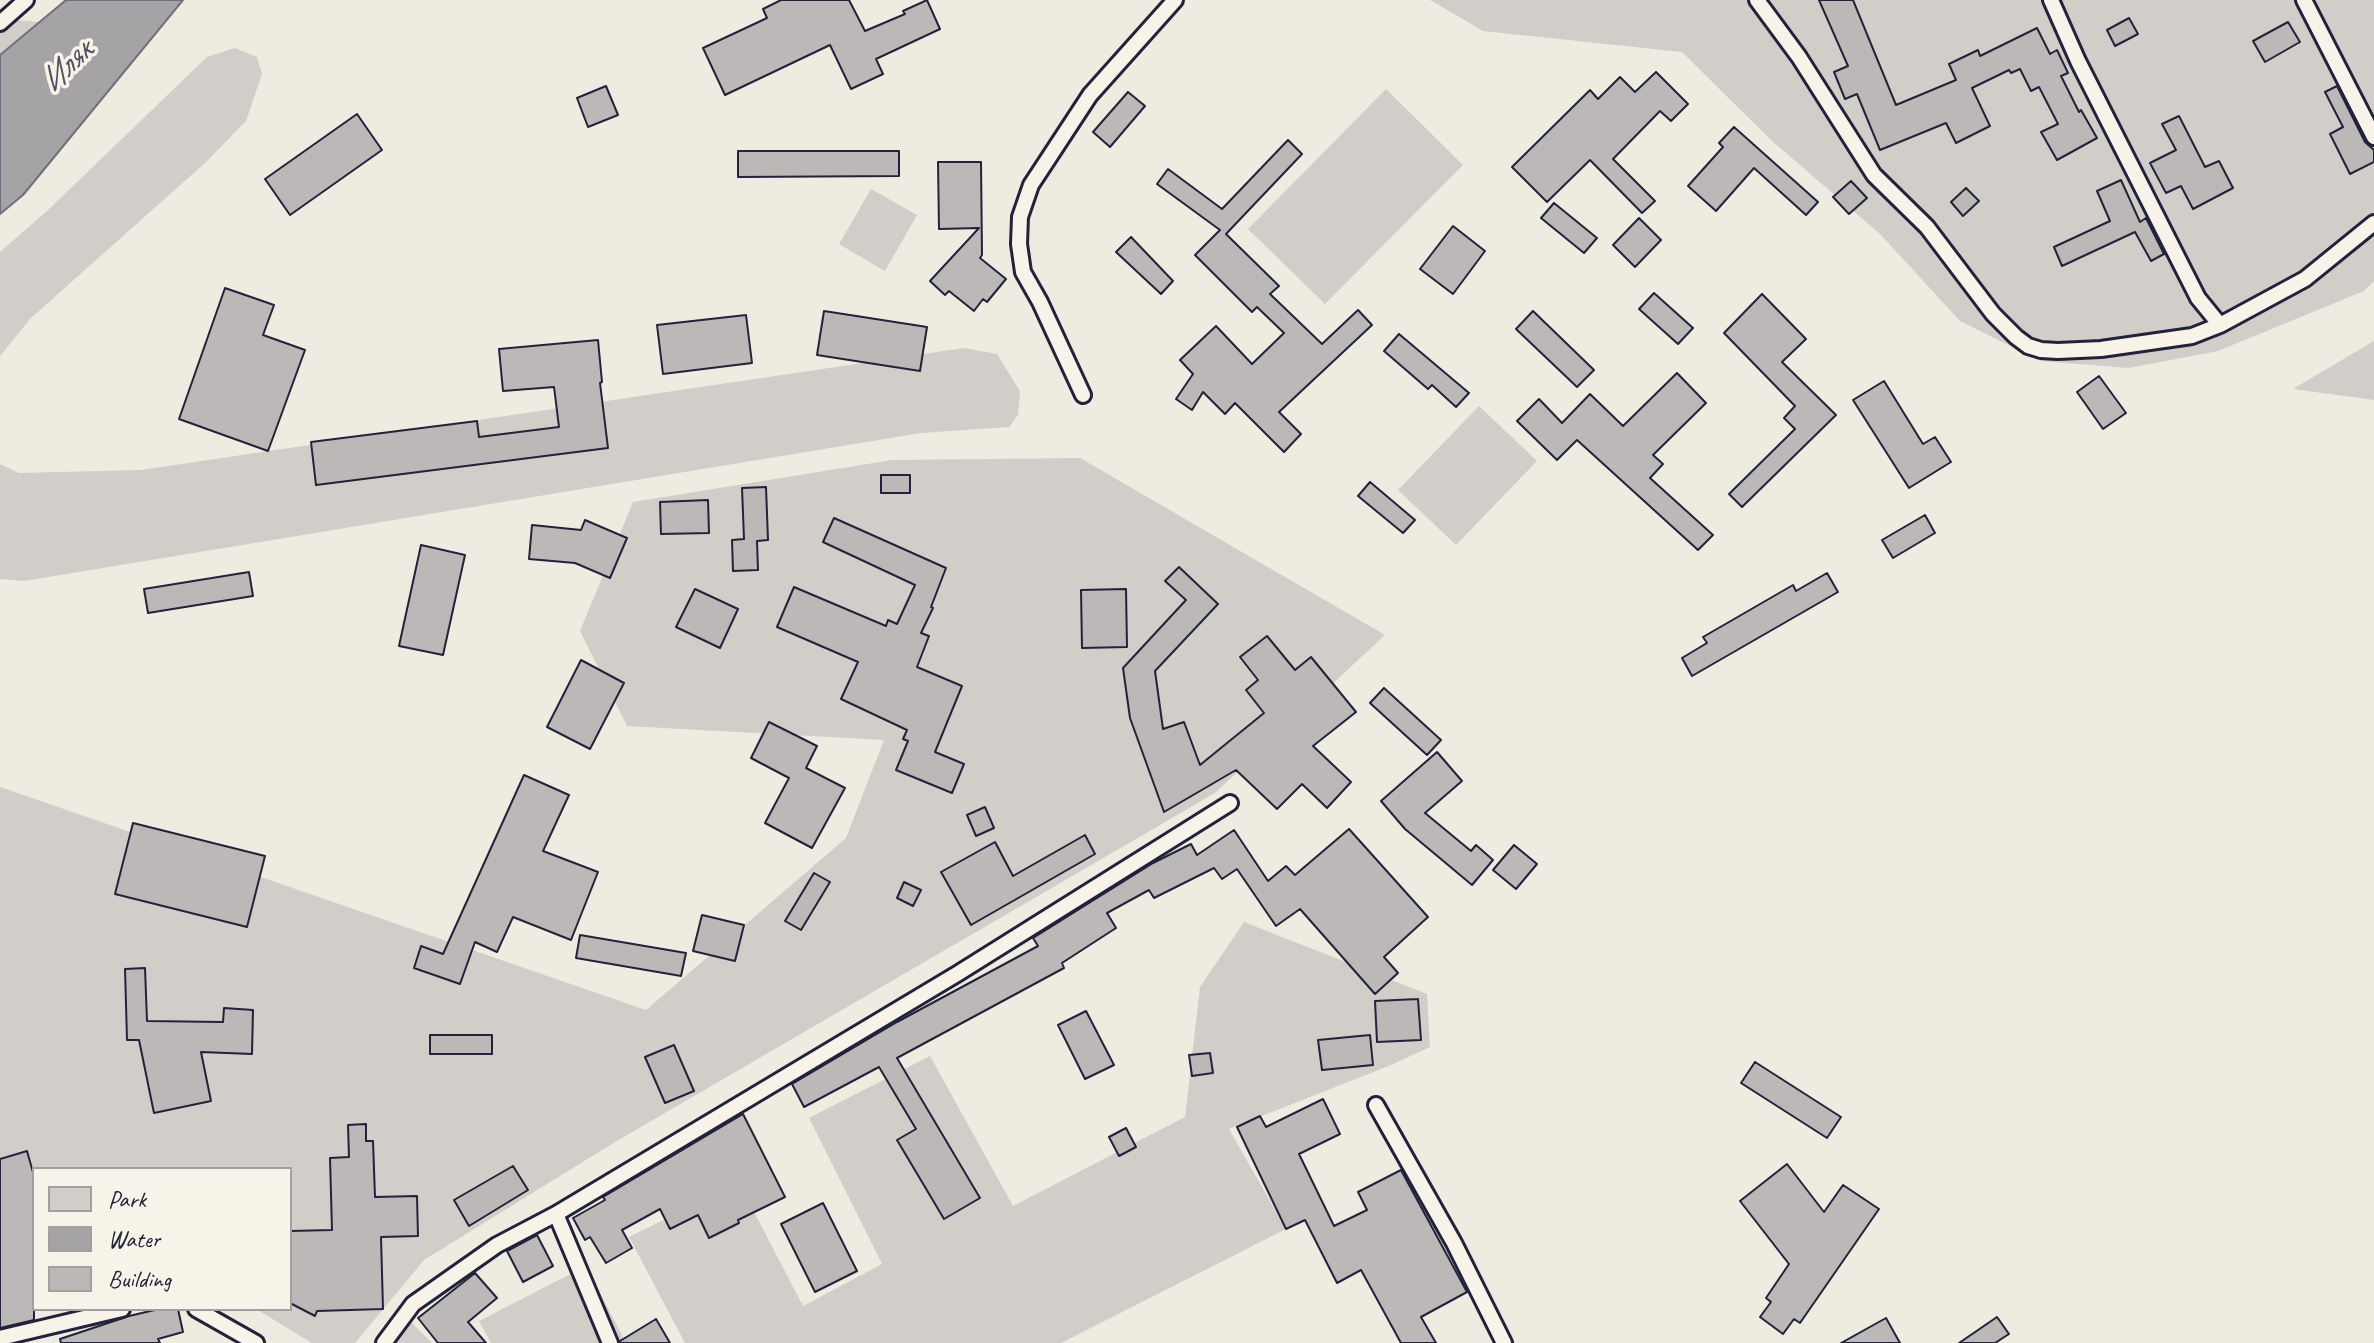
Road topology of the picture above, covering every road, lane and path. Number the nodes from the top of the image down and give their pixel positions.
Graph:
1 (26, 0) edge
2 (1175, 0) edge
3 (1757, 0) edge
4 (2051, 0) edge
5 (2304, 0) edge
6 (0, 23) edge
7 (2374, 137) edge
8 (2374, 223) edge
9 (2215, 320) junction
10 (1083, 395) dead end
11 (1230, 803) dead end
12 (1376, 1105) dead end
13 (556, 1214) junction
14 (114, 1311) edge
15 (200, 1311) edge
16 (0, 1338) edge
17 (256, 1343) edge
18 (384, 1343) edge
19 (610, 1343) edge
20 (1504, 1343) edge

1 - 6 lane
2 - 10 lane
3 - 9 lane
4 - 9 lane
5 - 7 lane
8 - 9 lane
11 - 13 lane
12 - 20 lane
13 - 18 lane
13 - 19 lane
14 - 16 lane
15 - 17 lane

